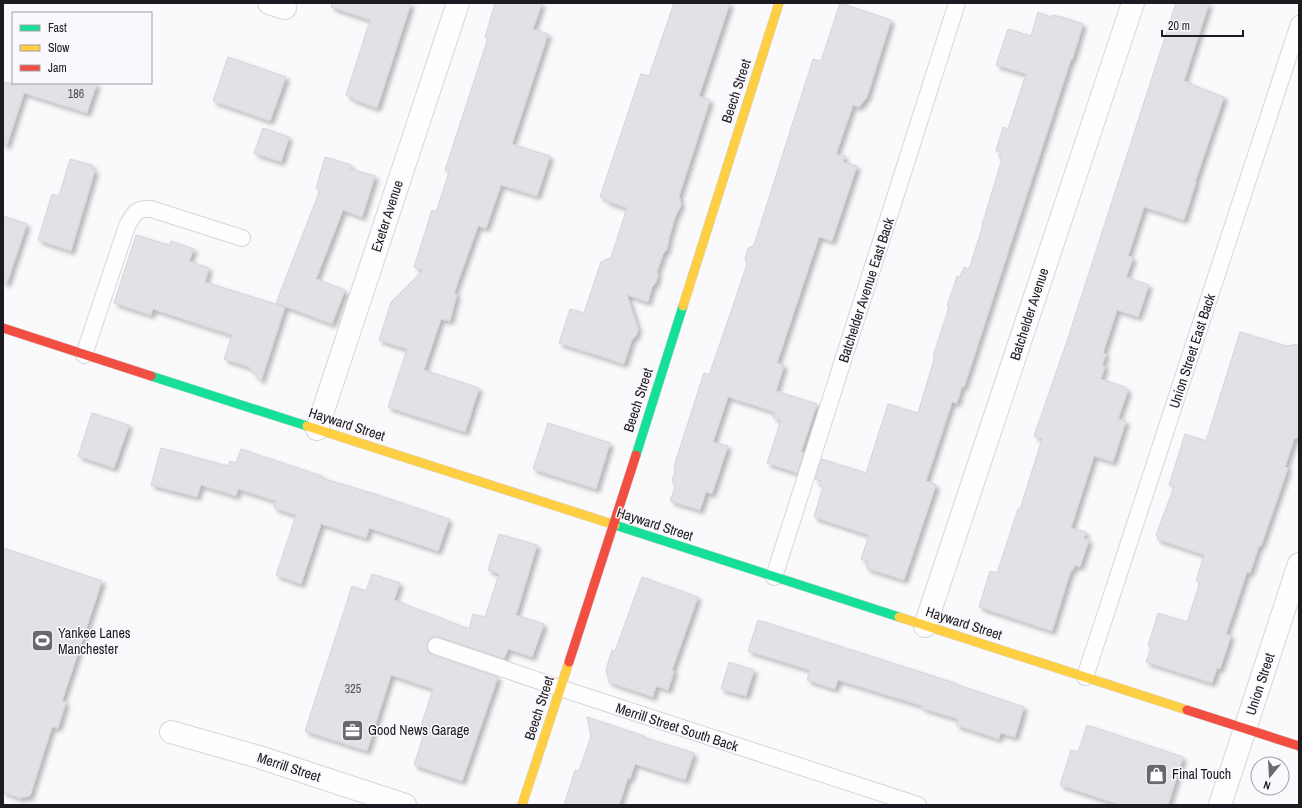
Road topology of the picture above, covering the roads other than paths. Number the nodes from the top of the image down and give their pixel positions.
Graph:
1 (458, 3) edge
2 (779, 3) edge
3 (957, 3) edge
4 (1133, 3) edge
5 (1299, 24) edge
6 (242, 238) dead end
7 (3, 328) edge
8 (84, 354) junction
9 (317, 429) junction
10 (613, 525) junction
11 (1299, 564) edge
12 (774, 577) junction
13 (925, 626) junction
14 (436, 646) dead end
15 (1085, 677) junction
16 (560, 688) junction
17 (1245, 729) junction
18 (172, 732) dead end
19 (1299, 746) edge
20 (406, 805) edge
21 (522, 805) edge
22 (918, 805) edge
23 (1220, 805) edge

1 - 9 street, Exeter Avenue
2 - 10 street, Beech Street
3 - 12 lane, Batchelder Avenue East Back
4 - 13 street, Batchelder Avenue
5 - 15 lane, Union Street East Back
6 - 8 lane
7 - 8 street, Hayward Street
8 - 9 street, Hayward Street
9 - 10 street, Hayward Street
10 - 12 street, Hayward Street
10 - 16 street, Beech Street
11 - 17 street, Union Street
12 - 13 street, Hayward Street
13 - 15 street, Hayward Street
14 - 16 lane, Merrill Street South Back
15 - 17 street, Hayward Street
16 - 21 street, Beech Street
16 - 22 lane, Merrill Street South Back
17 - 19 street, Hayward Street
17 - 23 street, Union Street
18 - 20 street, Merrill Street

